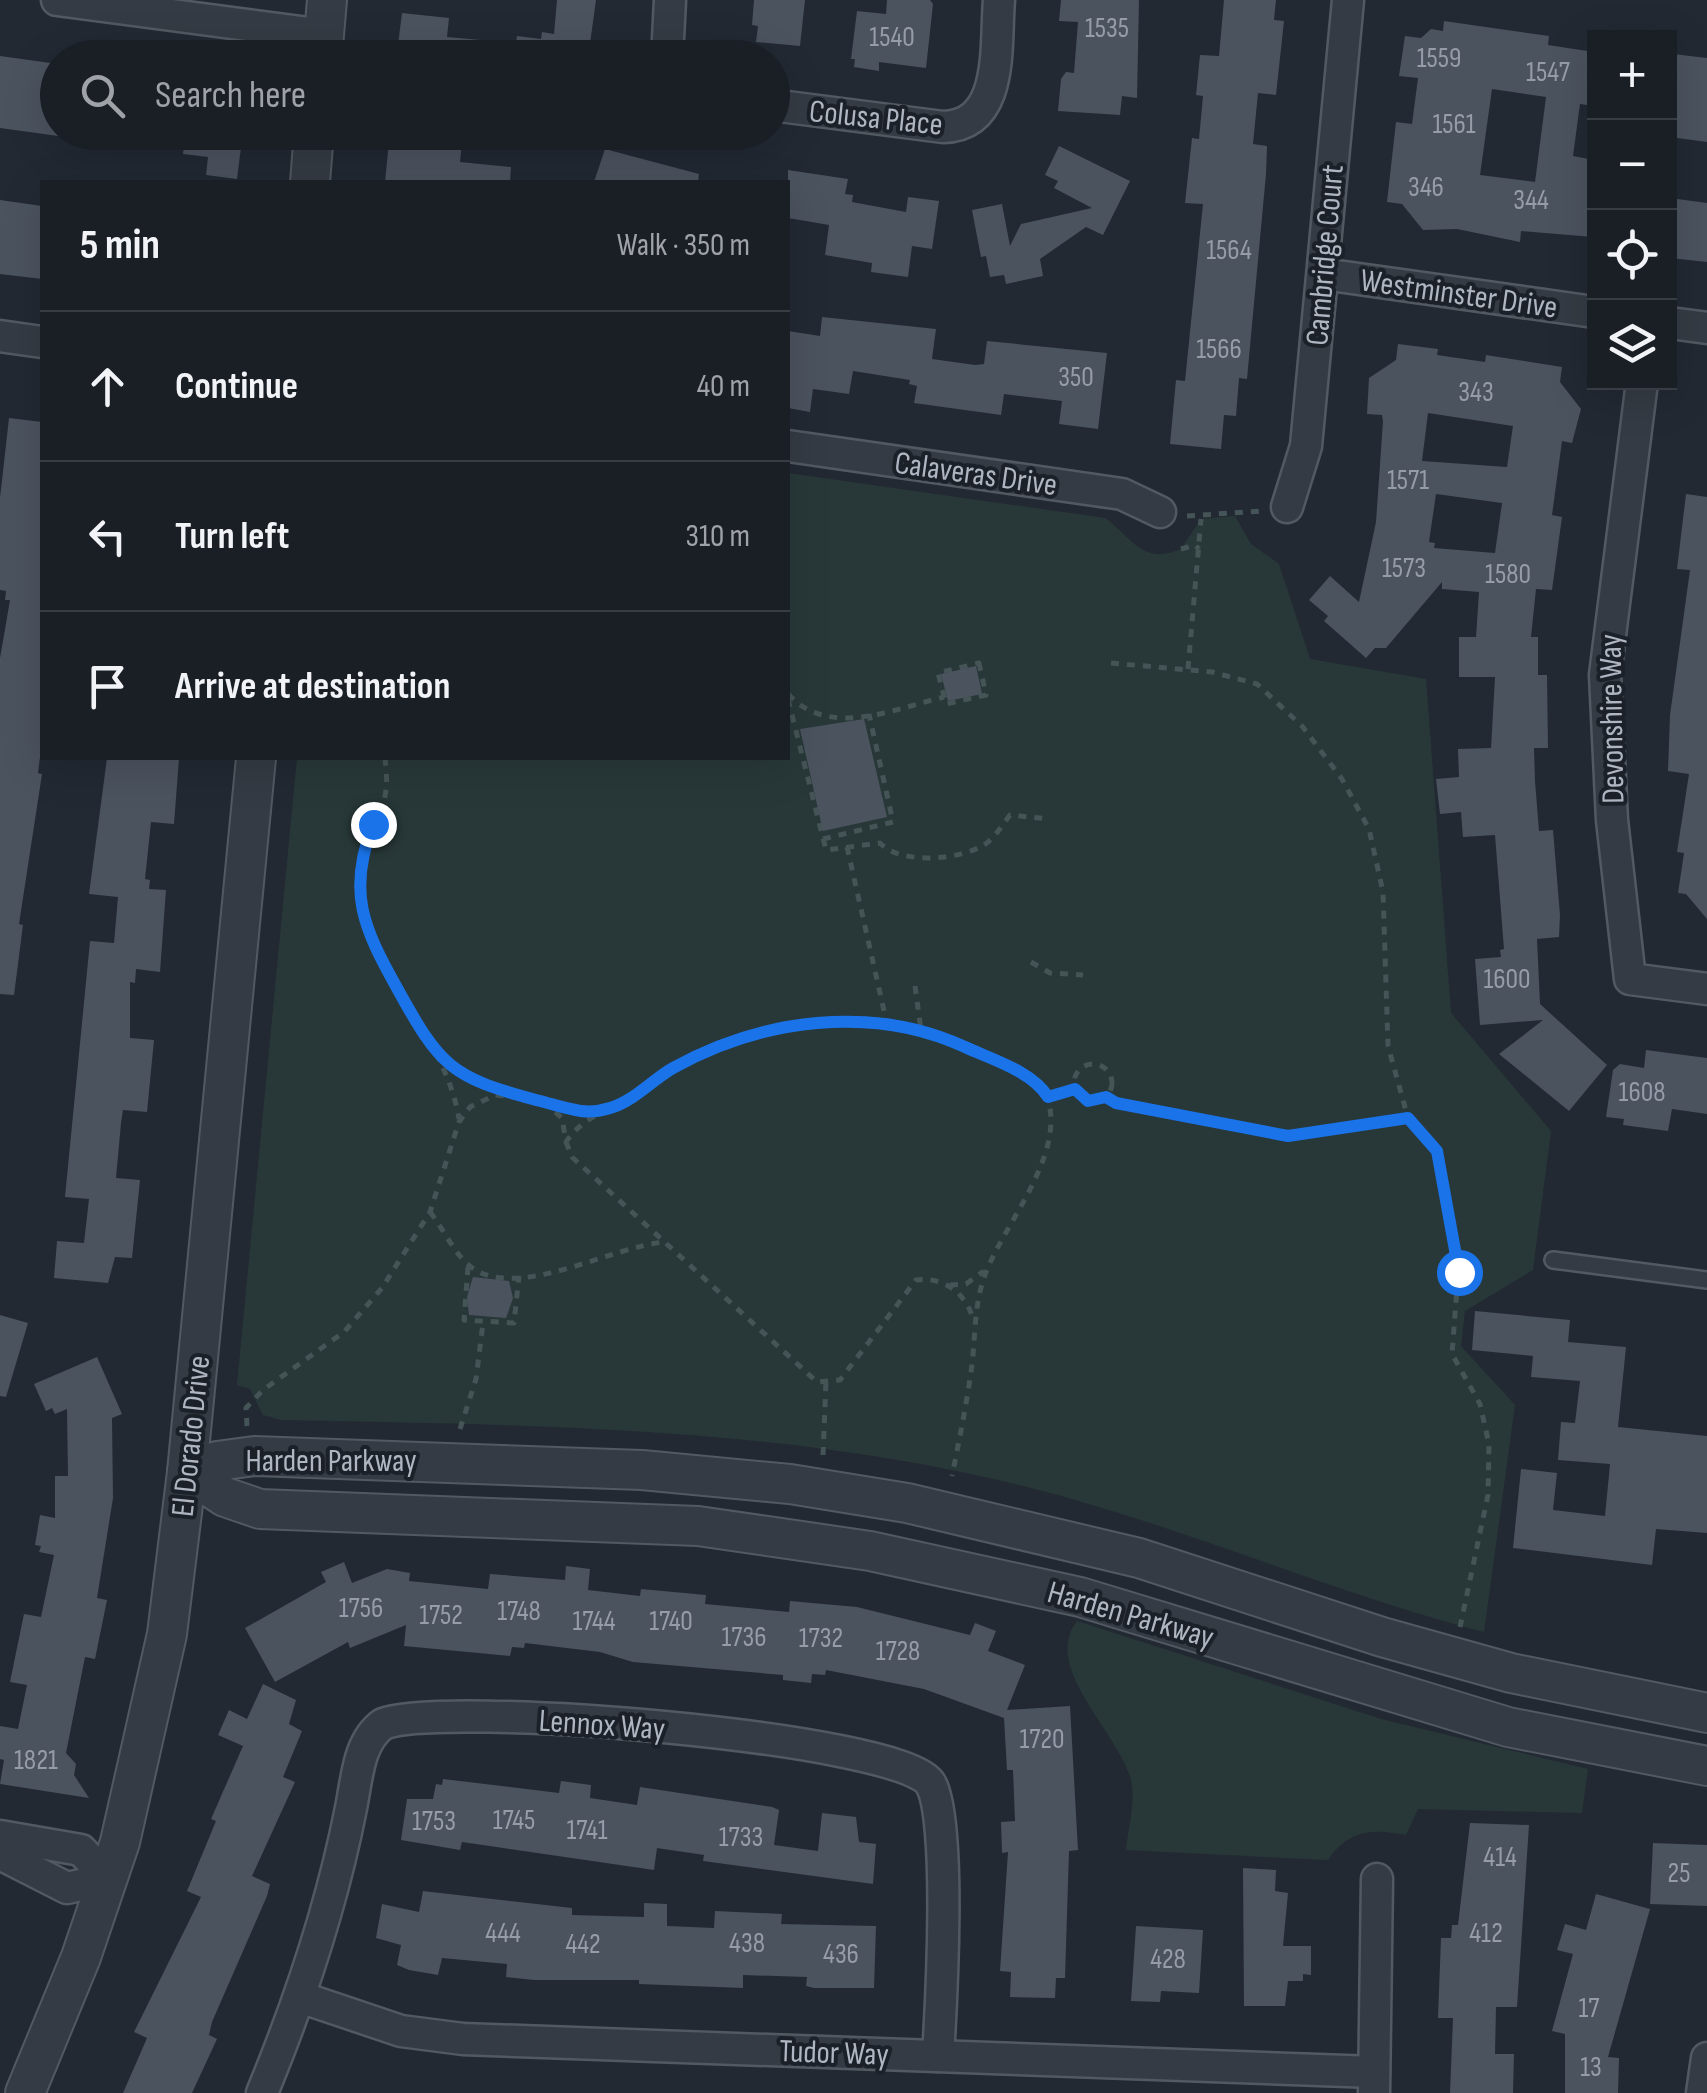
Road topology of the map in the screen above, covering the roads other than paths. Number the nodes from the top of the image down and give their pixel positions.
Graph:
1 (57, 0) edge
2 (670, 0) edge
3 (999, 0) edge
4 (1348, 0) edge
5 (324, 31) edge
6 (668, 40) edge
7 (790, 107) edge
8 (313, 150) edge
9 (310, 180) edge
10 (1323, 274) junction
11 (1587, 311) edge
12 (1677, 324) edge
13 (1707, 328) edge
14 (0, 336) edge
15 (40, 342) edge
16 (1641, 390) edge
17 (790, 446) edge
18 (1286, 507) dead end
19 (1160, 512) dead end
20 (256, 760) edge
21 (1707, 989) edge
22 (1553, 1260) dead end
23 (1707, 1280) edge
24 (187, 1472) junction
25 (1707, 1713) edge
26 (1707, 1766) edge
27 (0, 1836) edge
28 (0, 1854) edge
29 (108, 1879) junction
30 (1377, 1879) dead end
31 (300, 1997) junction
32 (938, 2056) junction
33 (1707, 2058) edge
34 (1374, 2082) edge
35 (25, 2093) edge
36 (262, 2093) edge
37 (1702, 2093) edge

1 - 5 street
2 - 6 street
3 - 7 street, Colusa Place
4 - 10 street, Cambridge Court
8 - 9 street
10 - 11 street, Westminster Drive
10 - 18 street, Cambridge Court
12 - 13 street
14 - 15 street
16 - 21 street, Devonshire Way
17 - 19 street, Calaveras Drive
20 - 24 street, El Dorado Drive
22 - 23 lane
24 - 25 street, Harden Parkway
24 - 26 street, Harden Parkway
24 - 29 street, El Dorado Drive
27 - 29 street
28 - 29 street
29 - 35 street, El Dorado Drive
30 - 34 street, Tudor Way
31 - 32 street, Tudor Way
31 - 32 street, Lennox Way
31 - 36 street, Lennox Way
32 - 34 street, Tudor Way
33 - 37 street

